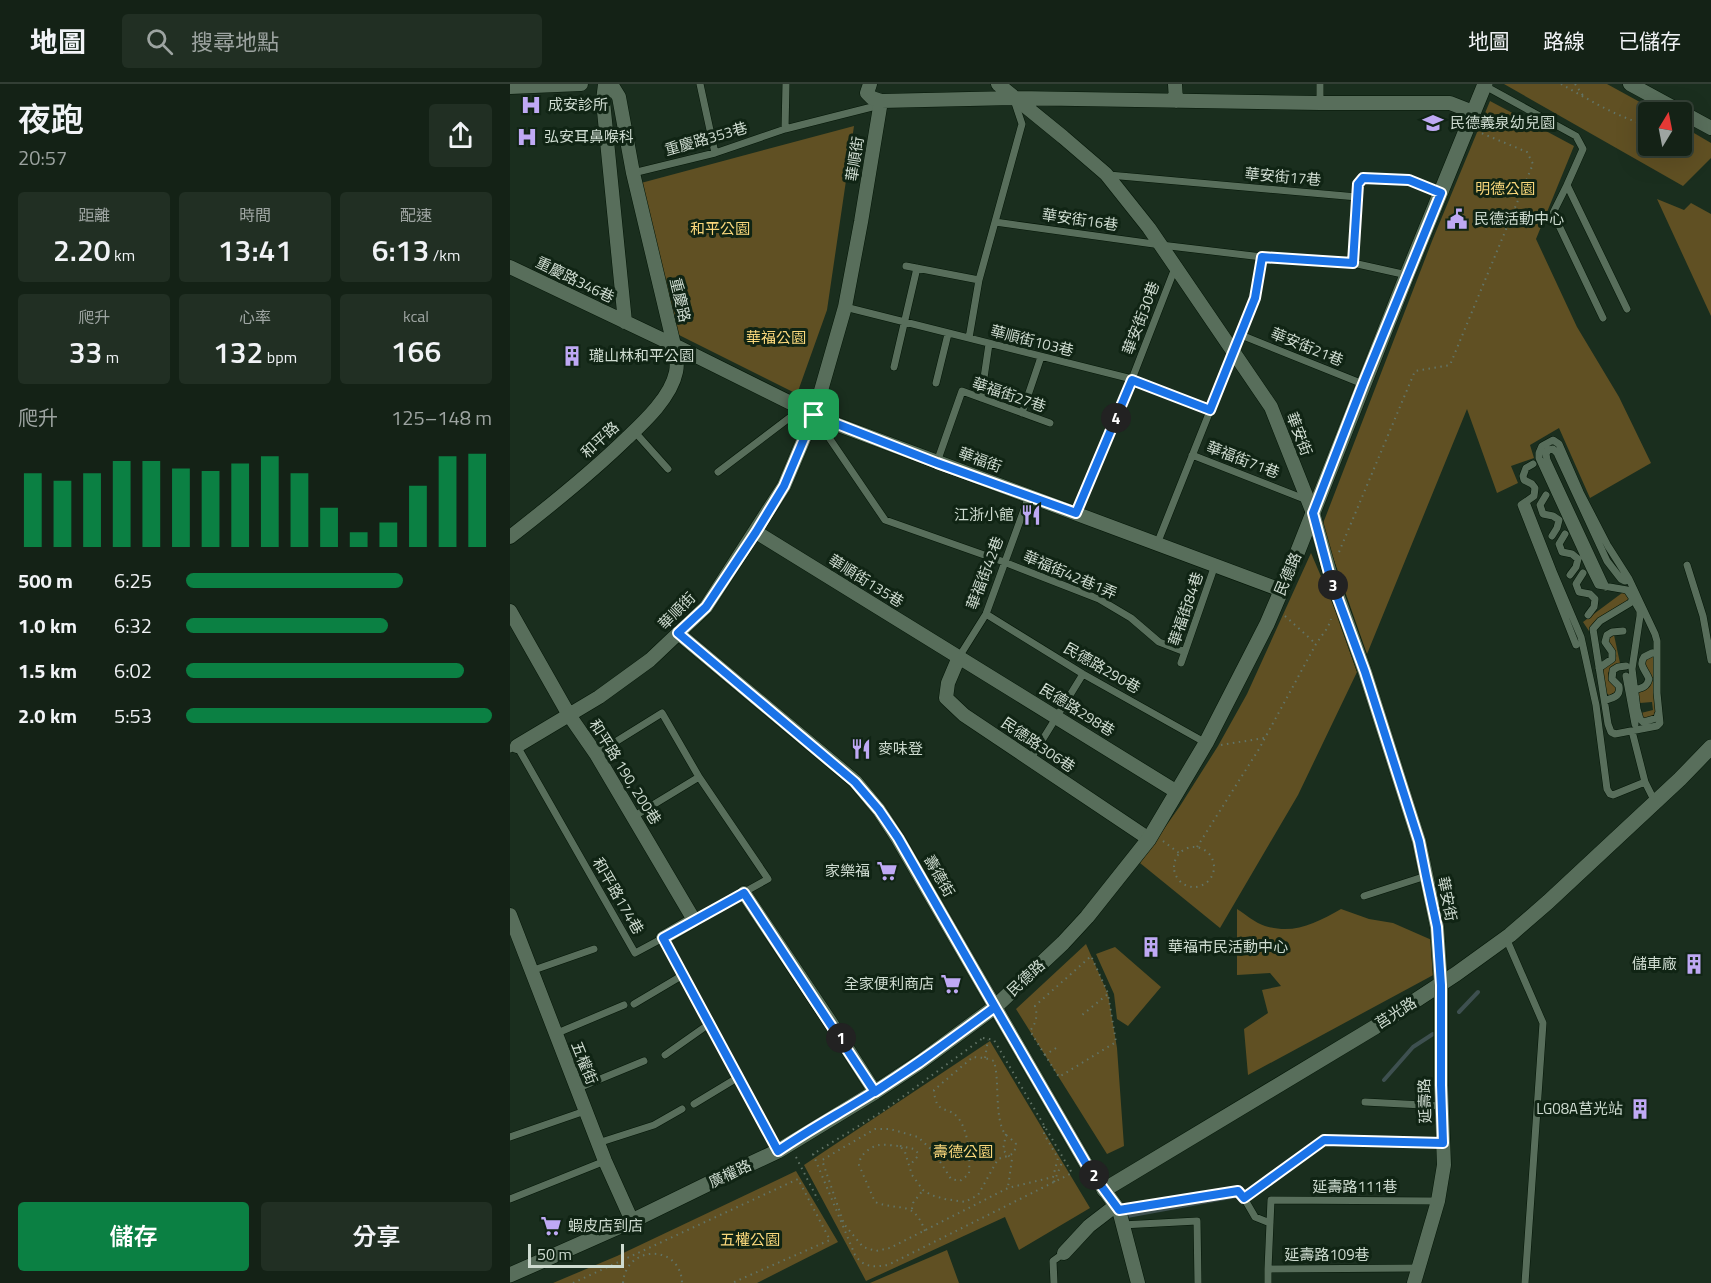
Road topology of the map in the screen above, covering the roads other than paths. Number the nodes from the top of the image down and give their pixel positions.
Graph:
1 (581, 84) edge
2 (605, 84) edge
3 (611, 84) edge
4 (700, 84) edge
5 (786, 84) edge
6 (870, 84) edge
7 (998, 84) edge
8 (1175, 84) edge
9 (1320, 84) edge
10 (1630, 84) edge
11 (1485, 85) edge
12 (510, 87) edge
13 (1013, 98) junction
14 (1176, 101) junction
15 (881, 103) junction
16 (1320, 103) junction
17 (1473, 112) junction
18 (1711, 128) edge
19 (785, 129) junction
20 (715, 153) junction
21 (633, 173) junction
22 (1106, 174) junction
23 (1567, 185) junction
24 (1441, 193) junction
25 (1357, 197) junction
26 (994, 222) junction
27 (1161, 245) junction
28 (1262, 257) junction
29 (1353, 263) junction
30 (906, 266) dead end
31 (510, 267) edge
32 (1175, 267) junction
33 (917, 268) junction
34 (1407, 275) junction
35 (979, 280) junction
36 (845, 307) junction
37 (1627, 309) dead end
38 (1603, 318) dead end
39 (625, 322) junction
40 (904, 322) junction
41 (948, 334) junction
42 (1241, 335) junction
43 (969, 339) junction
44 (989, 344) junction
45 (674, 345) junction
46 (1234, 351) junction
47 (1041, 357) junction
48 (894, 367) dead end
49 (1132, 380) junction
50 (936, 383) dead end
51 (1363, 384) junction
52 (981, 398) junction
53 (1210, 410) junction
54 (808, 412) junction
55 (1022, 413) junction
56 (1050, 423) dead end
57 (634, 431) junction
58 (1192, 455) junction
59 (937, 463) junction
60 (1533, 464) dead end
61 (668, 469) dead end
62 (718, 472) dead end
63 (1029, 495) junction
64 (1546, 495) dead end
65 (1526, 502) junction
66 (1310, 506) junction
67 (1076, 513) junction
68 (756, 532) junction
69 (1565, 534) dead end
70 (1552, 536) dead end
71 (510, 537) edge
72 (1157, 544) junction
73 (1004, 562) junction
74 (1215, 564) junction
75 (1687, 565) dead end
76 (1583, 573) dead end
77 (1570, 575) dead end
78 (1281, 590) junction
79 (1633, 599) junction
80 (510, 610) edge
81 (986, 614) junction
82 (1588, 615) dead end
83 (1623, 631) dead end
84 (678, 633) junction
85 (1576, 645) dead end
86 (1185, 652) junction
87 (1652, 653) dead end
88 (959, 657) junction
89 (1711, 660) edge
90 (1181, 663) dead end
91 (1626, 666) dead end
92 (1599, 668) junction
93 (1083, 674) junction
94 (1626, 676) dead end
95 (1634, 690) junction
96 (1605, 701) junction
97 (1658, 711) junction
98 (569, 715) junction
99 (1057, 717) junction
100 (1633, 728) junction
101 (1212, 745) junction
102 (1711, 747) edge
103 (514, 748) edge
104 (596, 754) junction
105 (1030, 760) junction
106 (699, 777) junction
107 (1645, 782) junction
108 (1177, 792) junction
109 (1655, 802) junction
110 (633, 817) junction
111 (1154, 838) junction
112 (1426, 876) junction
113 (744, 893) junction
114 (1364, 896) dead end
115 (510, 915) edge
116 (694, 920) junction
117 (663, 938) junction
118 (1506, 938) junction
119 (594, 949) dead end
120 (531, 970) junction
121 (683, 975) junction
122 (1441, 985) junction
123 (634, 1004) dead end
124 (624, 1005) dead end
125 (995, 1007) junction
126 (709, 1024) junction
127 (555, 1034) junction
128 (665, 1055) dead end
129 (644, 1061) dead end
130 (737, 1078) junction
131 (576, 1089) junction
132 (875, 1092) junction
133 (1365, 1102) dead end
134 (694, 1104) dead end
135 (1442, 1106) junction
136 (682, 1109) dead end
137 (585, 1112) junction
138 (510, 1137) edge
139 (598, 1143) junction
140 (1443, 1143) junction
141 (783, 1148) junction
142 (605, 1161) junction
143 (1104, 1190) junction
144 (510, 1199) edge
145 (1271, 1200) joint
146 (1438, 1201) junction
147 (1117, 1208) junction
148 (632, 1221) junction
149 (1270, 1222) junction
150 (1122, 1225) junction
151 (1064, 1253) joint
152 (1268, 1269) junction
153 (1419, 1269) junction
154 (510, 1275) edge
155 (1054, 1283) edge
156 (1138, 1283) edge
157 (1198, 1283) edge
158 (1268, 1283) edge
159 (1414, 1283) edge
160 (1525, 1283) edge

1 - 12 street
2 - 39 street
3 - 21 street, 重慶路
4 - 20 lane
5 - 19 lane
6 - 15 street
7 - 13 street, 華安街
8 - 14 street
9 - 16 lane
10 - 18 street
11 - 17 street, 民德路
11 - 23 lane
13 - 14 street
13 - 15 street
13 - 22 street, 華安街
13 - 26 lane
14 - 16 street
15 - 19 lane, 重慶路353巷
15 - 36 street, 華順街
16 - 17 street
17 - 24 street, 民德路
19 - 20 lane, 重慶路353巷
20 - 21 lane, 重慶路353巷
21 - 45 street, 重慶路
22 - 25 lane, 華安街17巷
22 - 27 street, 華安街
23 - 37 lane
23 - 38 lane
24 - 25 lane
24 - 34 street, 民德路
25 - 29 lane
26 - 27 lane, 華安街16巷
26 - 35 lane
27 - 28 lane, 華安街16巷
27 - 32 street, 華安街
28 - 29 lane, 華安街16巷
28 - 42 lane
29 - 34 lane, 華安街16巷
30 - 33 lane
31 - 39 street, 重慶路346巷
32 - 46 street, 華安街
32 - 49 lane, 華安街30巷
33 - 35 lane
33 - 40 lane
34 - 51 street, 民德路
35 - 43 lane
36 - 40 lane, 華順街103巷
36 - 54 street, 華順街
39 - 45 street, 重慶路
40 - 41 lane, 華順街103巷
40 - 48 lane
41 - 43 lane, 華順街103巷
41 - 50 lane
42 - 46 lane
42 - 51 lane, 華安街21巷
43 - 44 lane, 華順街103巷
44 - 47 lane, 華順街103巷
44 - 52 lane
45 - 54 street, 華福街
45 - 57 street, 和平路
46 - 53 lane
46 - 66 street, 華安街
47 - 49 lane, 華順街103巷
47 - 55 lane
49 - 53 lane, 華順街103巷
49 - 67 lane, 華安街30巷
51 - 66 street, 民德路
52 - 55 lane, 華福街27巷
52 - 59 lane, 華福街27巷
53 - 58 lane
54 - 59 street, 華福街
54 - 62 lane
54 - 68 street, 華順街
54 - 73 lane, 華福街42巷1弄
55 - 56 lane, 華福街27巷
57 - 61 lane
57 - 71 street, 和平路
58 - 66 lane, 華福街71巷
58 - 72 lane, 華福街71巷
59 - 63 street, 華福街
60 - 65 lane
63 - 67 street, 華福街
63 - 73 lane, 華福街42巷
64 - 70 lane
65 - 85 lane
65 - 107 lane
66 - 78 street, 民德路
66 - 112 street, 華安街
67 - 72 street, 華福街
68 - 84 street, 華順街
68 - 88 street, 華順街135巷
69 - 77 lane
72 - 74 street, 華福街
73 - 81 lane, 華福街42巷
73 - 86 lane, 華福街42巷1弄
74 - 78 street, 華福街
74 - 86 lane, 華福街84巷
75 - 89 lane
76 - 82 lane
78 - 101 street, 民德路
79 - 92 lane
79 - 95 lane
79 - 97 lane
80 - 98 street, 和平路 190, 200巷
81 - 88 lane, 華福街42巷
81 - 93 lane, 民德路290巷
83 - 92 lane
84 - 98 street, 華順街
84 - 125 street, 壽德街
86 - 90 lane, 華福街84巷
87 - 95 lane
88 - 99 street, 民德路298巷
88 - 105 street, 民德路306巷
91 - 96 lane
92 - 96 lane
93 - 99 lane
93 - 101 lane, 民德路290巷
94 - 100 lane
95 - 97 lane
96 - 100 lane
97 - 100 lane
98 - 103 street, 華順街
98 - 104 street, 和平路 190, 200巷
99 - 105 lane
99 - 108 street, 民德路298巷
100 - 107 lane
101 - 108 street, 民德路
102 - 109 street, 莒光路
103 - 117 lane, 和平路174巷
104 - 106 lane
104 - 110 street, 和平路 190, 200巷
105 - 111 street, 民德路306巷
106 - 110 lane
106 - 113 lane
107 - 109 lane
108 - 111 street, 民德路
109 - 118 street, 莒光路
110 - 116 street, 和平路 190, 200巷
111 - 125 street, 民德路
112 - 114 lane
112 - 122 street, 華安街
113 - 116 lane
113 - 132 street
115 - 120 street, 五權街
116 - 117 street
117 - 121 lane, 和平路174巷
118 - 122 street, 莒光路
118 - 160 lane
119 - 120 lane
120 - 127 street, 五權街
121 - 123 lane
121 - 126 lane, 和平路174巷
122 - 135 street, 延壽路
122 - 143 street, 莒光路
124 - 127 lane
125 - 132 street, 廣權路
125 - 143 street, 壽德街
126 - 128 lane
126 - 130 lane, 和平路174巷
127 - 131 street, 五權街
129 - 131 lane
130 - 134 lane
130 - 141 lane, 和平路174巷
131 - 137 street, 五權街
132 - 141 street, 廣權路
133 - 135 lane
135 - 140 street, 延壽路
136 - 139 lane
137 - 138 lane
137 - 139 street, 五權街
139 - 142 street, 五權街
140 - 146 street, 延壽路
140 - 149 lane
141 - 148 street, 廣權路
142 - 144 lane
142 - 148 street, 五權街
143 - 147 street, 壽德街
145 - 146 lane, 延壽路111巷
145 - 149 lane, 延壽路109巷
146 - 153 street, 延壽路
147 - 150 street
147 - 151 street
148 - 154 street, 廣權路
149 - 152 lane, 延壽路109巷
150 - 156 street
150 - 157 lane
151 - 155 lane
152 - 153 lane, 延壽路109巷
152 - 158 lane
153 - 159 street, 延壽路

